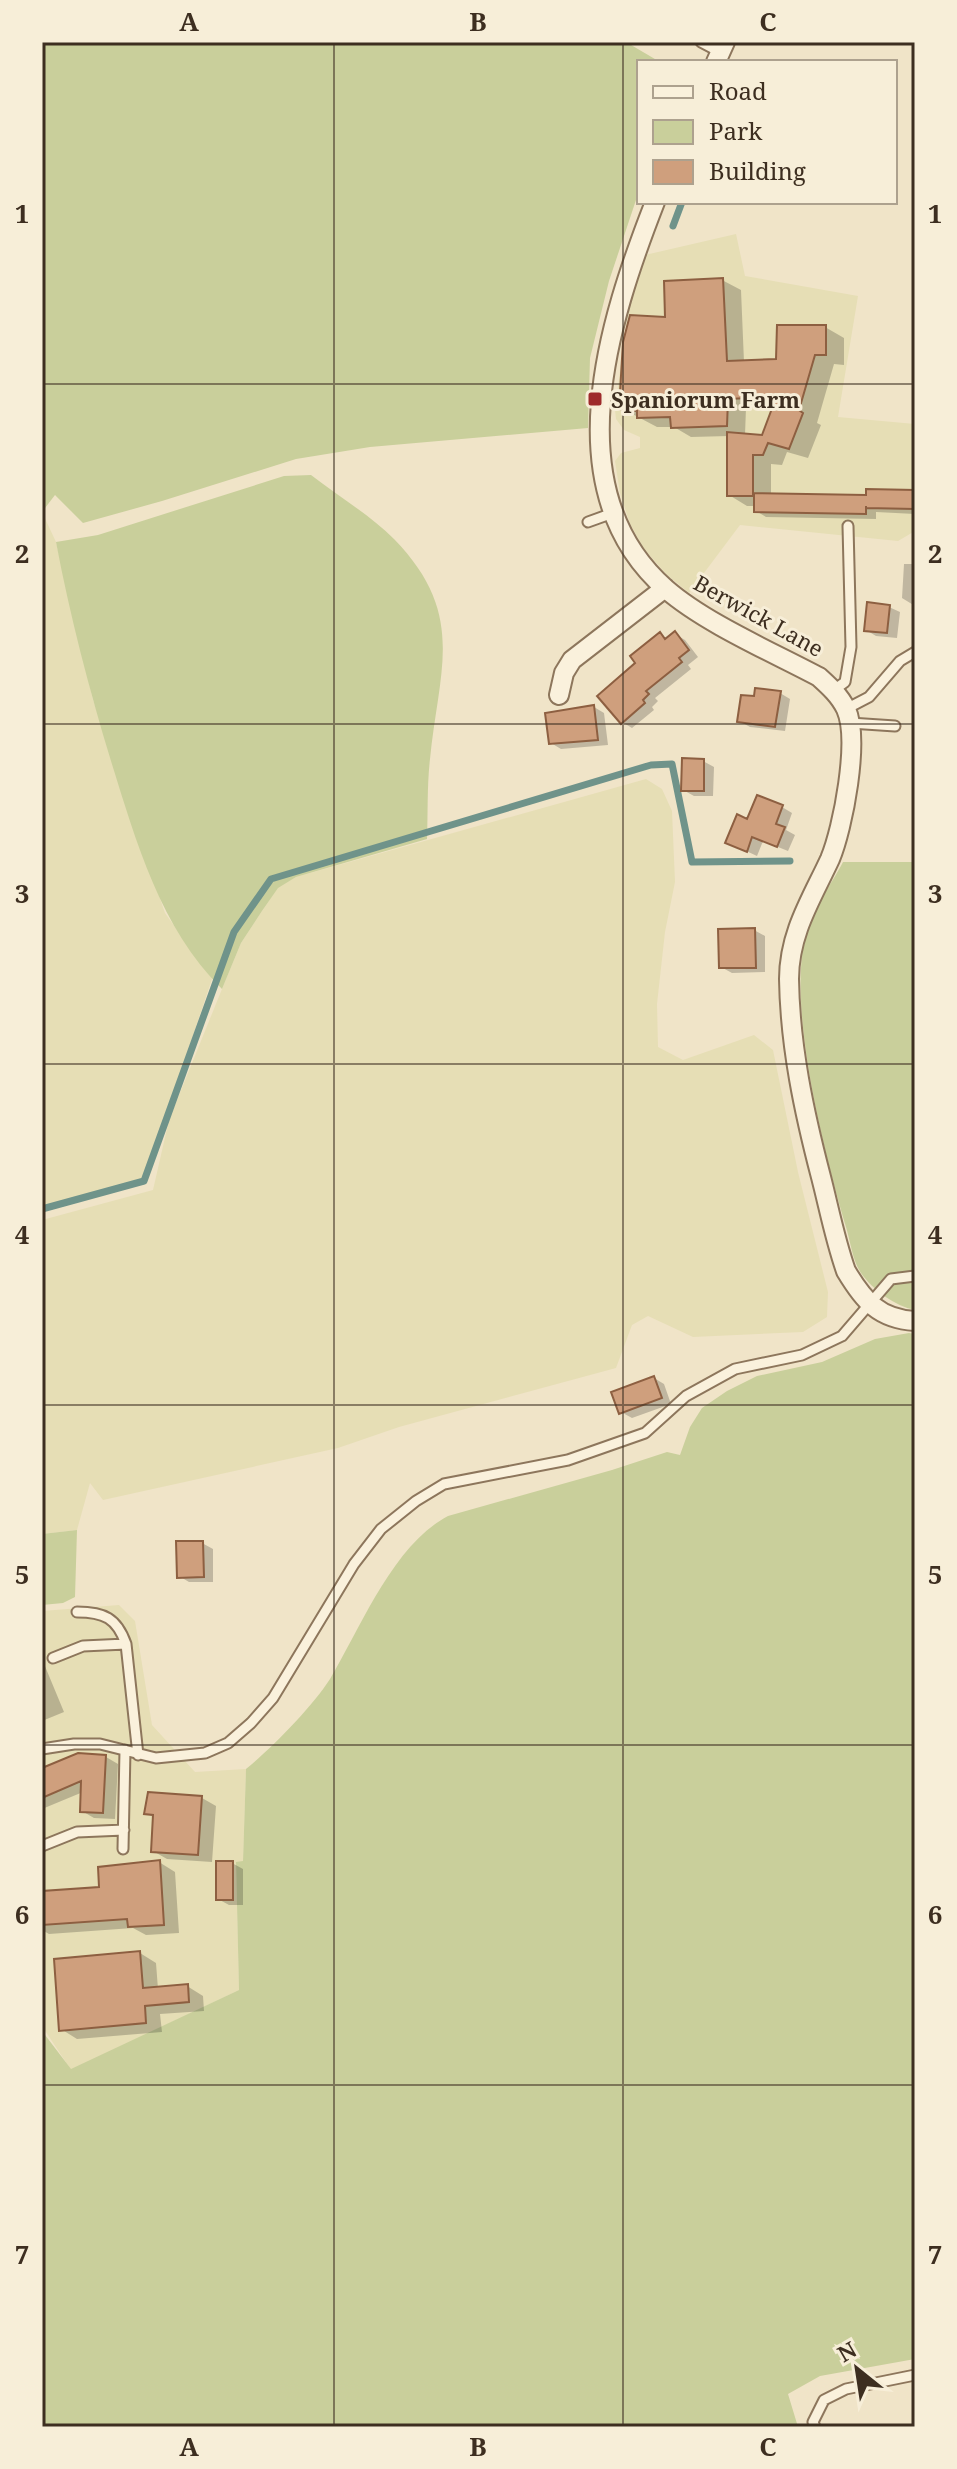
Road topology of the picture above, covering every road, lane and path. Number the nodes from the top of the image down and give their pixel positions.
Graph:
1 (701, 42) edge
2 (721, 52) edge
3 (654, 204) edge
4 (613, 513) junction
5 (588, 522) dead end
6 (848, 526) dead end
7 (665, 588) junction
8 (915, 652) edge
9 (834, 690) junction
10 (559, 695) dead end
11 (848, 716) junction
12 (895, 726) dead end
13 (915, 1276) edge
14 (869, 1303) junction
15 (915, 1321) edge
16 (77, 1612) dead end
17 (126, 1644) junction
18 (53, 1658) dead end
19 (42, 1735) edge
20 (44, 1748) edge
21 (125, 1750) junction
22 (138, 1755) junction
23 (124, 1830) junction
24 (42, 1846) edge
25 (123, 1849) dead end
26 (915, 2375) edge
27 (815, 2427) edge

1 - 2 lane
3 - 4 street, Berwick Lane
4 - 5 lane
4 - 7 street, Berwick Lane
6 - 9 lane
7 - 9 street, Berwick Lane
7 - 10 street
8 - 11 lane
9 - 11 street, Berwick Lane
11 - 12 lane
11 - 14 street
13 - 14 lane
14 - 15 street
14 - 22 lane
16 - 17 lane
17 - 18 lane
17 - 22 lane
19 - 20 lane
20 - 21 lane
21 - 22 lane
21 - 23 lane
23 - 24 lane
23 - 25 lane
26 - 27 lane

